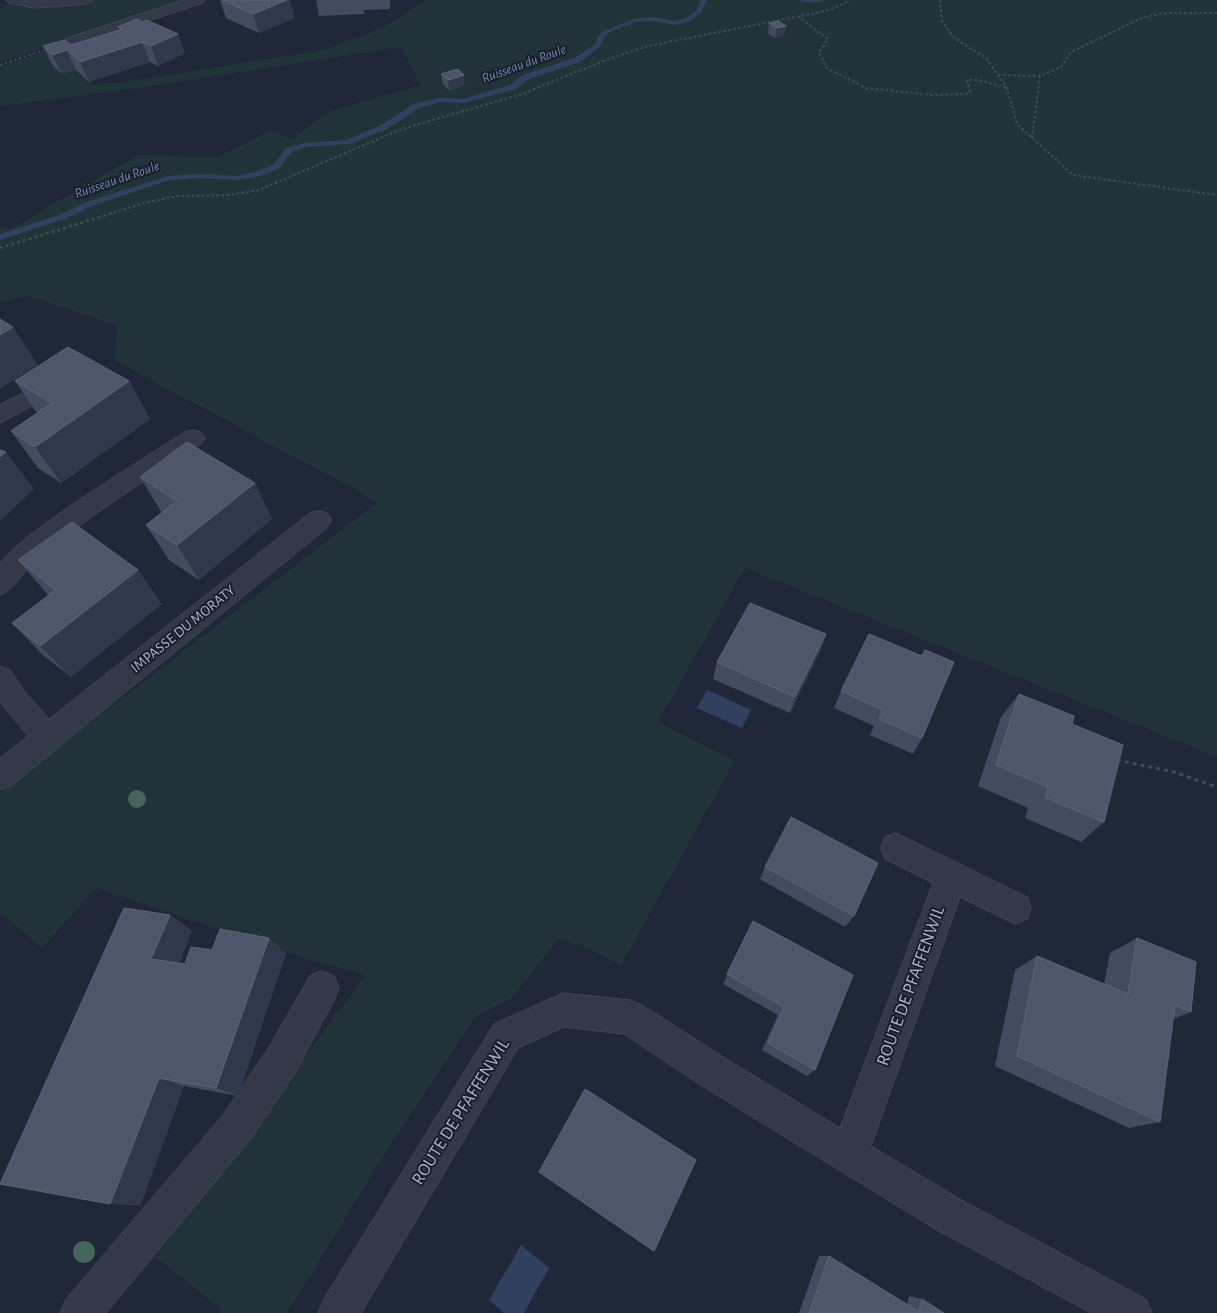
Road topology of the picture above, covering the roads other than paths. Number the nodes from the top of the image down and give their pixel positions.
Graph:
1 (14, 0) edge
2 (86, 0) edge
3 (198, 0) edge
4 (70, 42) edge
5 (79, 371) edge
6 (0, 415) edge
7 (193, 438) dead end
8 (319, 520) dead end
9 (0, 585) edge
10 (0, 678) edge
11 (47, 738) junction
12 (0, 776) edge
13 (896, 848) dead end
14 (952, 876) junction
15 (1015, 908) dead end
16 (322, 988) dead end
17 (849, 1154) junction
18 (80, 1313) edge
19 (338, 1313) edge
20 (1132, 1313) edge

1 - 2 street
3 - 4 street
5 - 6 street
7 - 9 street
8 - 11 street, IMPASSE DU MORATY
10 - 11 street
11 - 12 street, IMPASSE DU MORATY
13 - 14 street
14 - 15 street
14 - 17 street, ROUTE DE PFAFFENWIL
16 - 18 street
17 - 19 street, ROUTE DE PFAFFENWIL
17 - 20 street, ROUTE DE PFAFFENWIL

